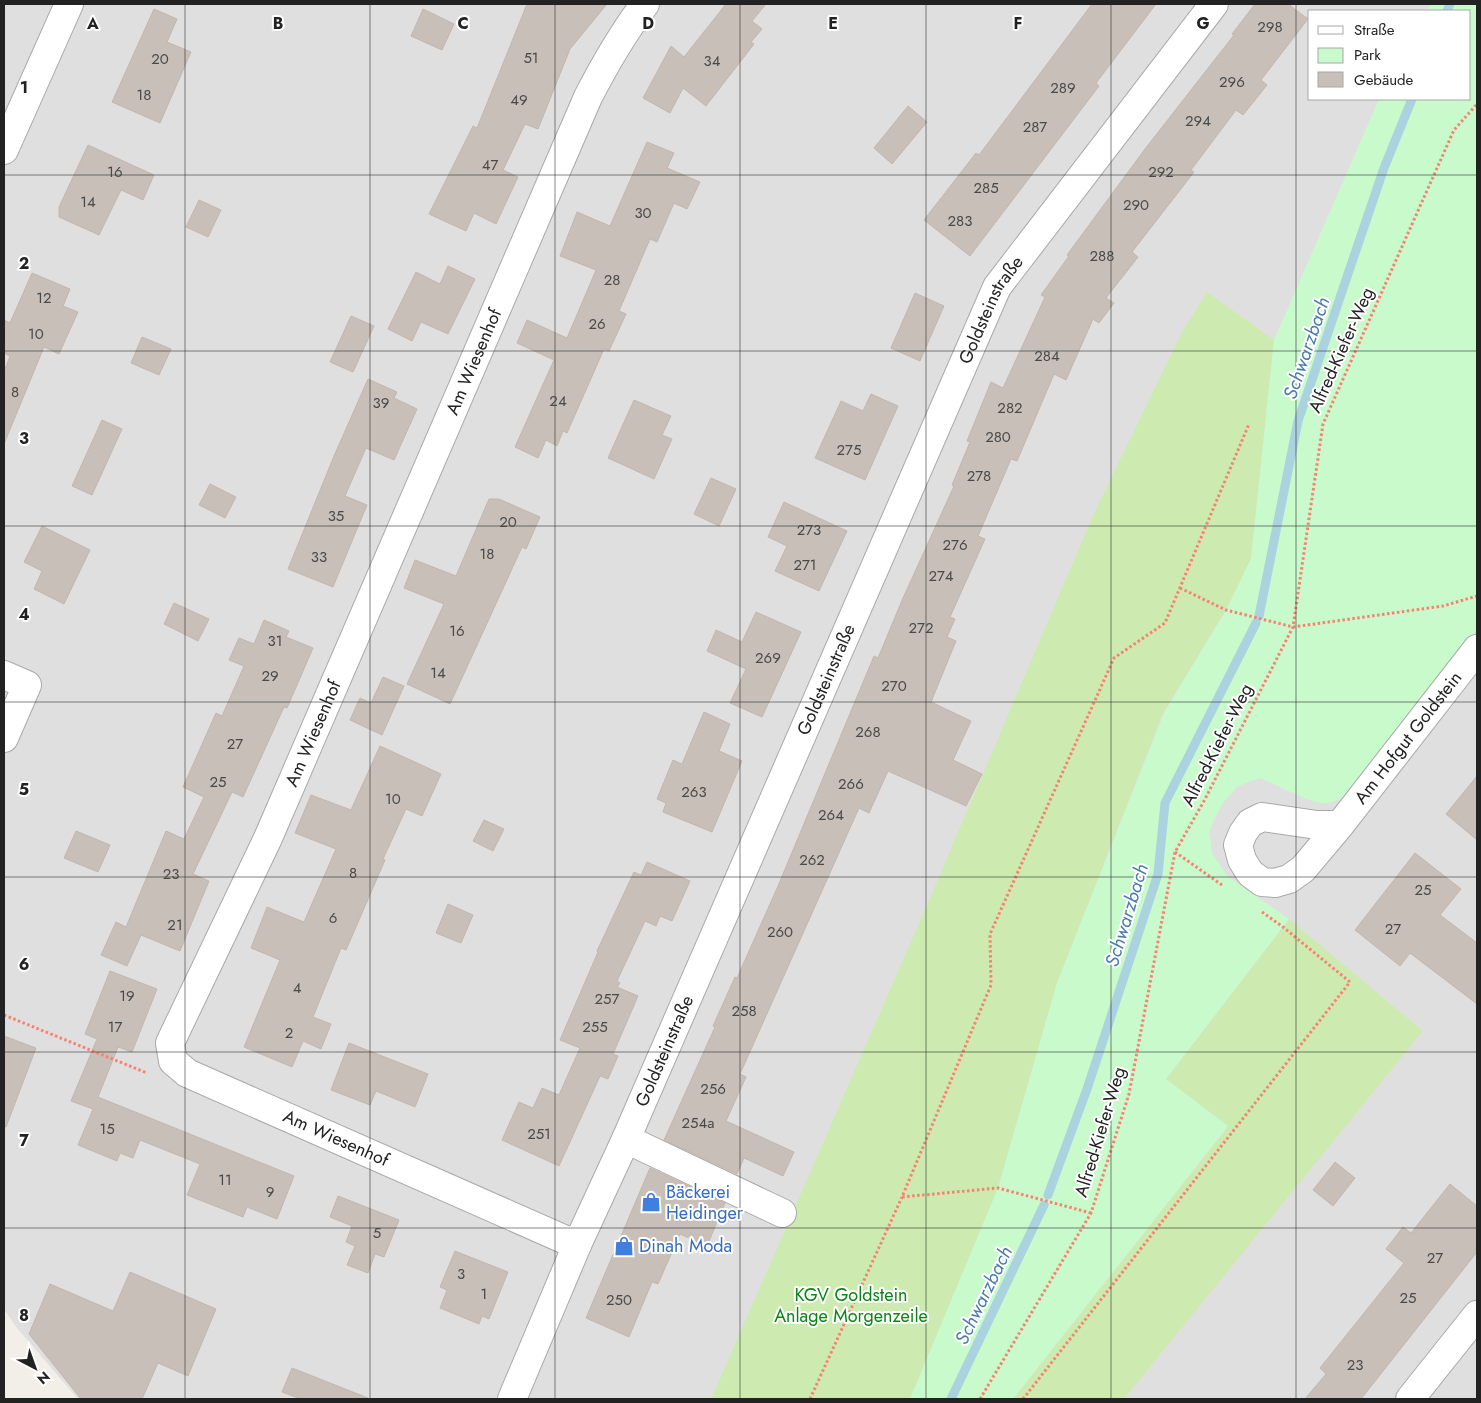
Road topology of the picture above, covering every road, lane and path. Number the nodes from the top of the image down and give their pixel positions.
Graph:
1 (69, 4) edge
2 (645, 4) edge
3 (1214, 4) edge
4 (1477, 104) edge
5 (4, 150) edge
6 (1249, 424) dead end
7 (1180, 588) junction
8 (1477, 596) edge
9 (1293, 627) junction
10 (1477, 649) edge
11 (4, 675) edge
12 (4, 738) edge
13 (1340, 825) dead end
14 (1283, 927) dead end
15 (4, 1015) edge
16 (172, 1061) junction
17 (626, 1138) junction
18 (902, 1197) junction
19 (782, 1213) dead end
20 (1091, 1213) junction
21 (577, 1245) junction
22 (1477, 1314) edge
23 (512, 1399) edge
24 (810, 1399) edge
25 (980, 1399) edge
26 (1023, 1399) edge
27 (1410, 1399) edge

1 - 5 street
2 - 16 street, Am Wiesenhof
3 - 17 street, Goldsteinstraße
4 - 9 path, Alfred-Kiefer-Weg
6 - 7 path
7 - 9 path
7 - 18 path
8 - 9 path
9 - 20 path, Alfred-Kiefer-Weg
10 - 13 street, Am Hofgut Goldstein
11 - 12 street
14 - 26 path
15 - 16 path
16 - 21 street, Am Wiesenhof
17 - 19 street
17 - 21 street, Goldsteinstraße
18 - 20 path
18 - 24 path
20 - 25 path, Alfred-Kiefer-Weg
21 - 23 street, Goldsteinstraße
22 - 27 street

